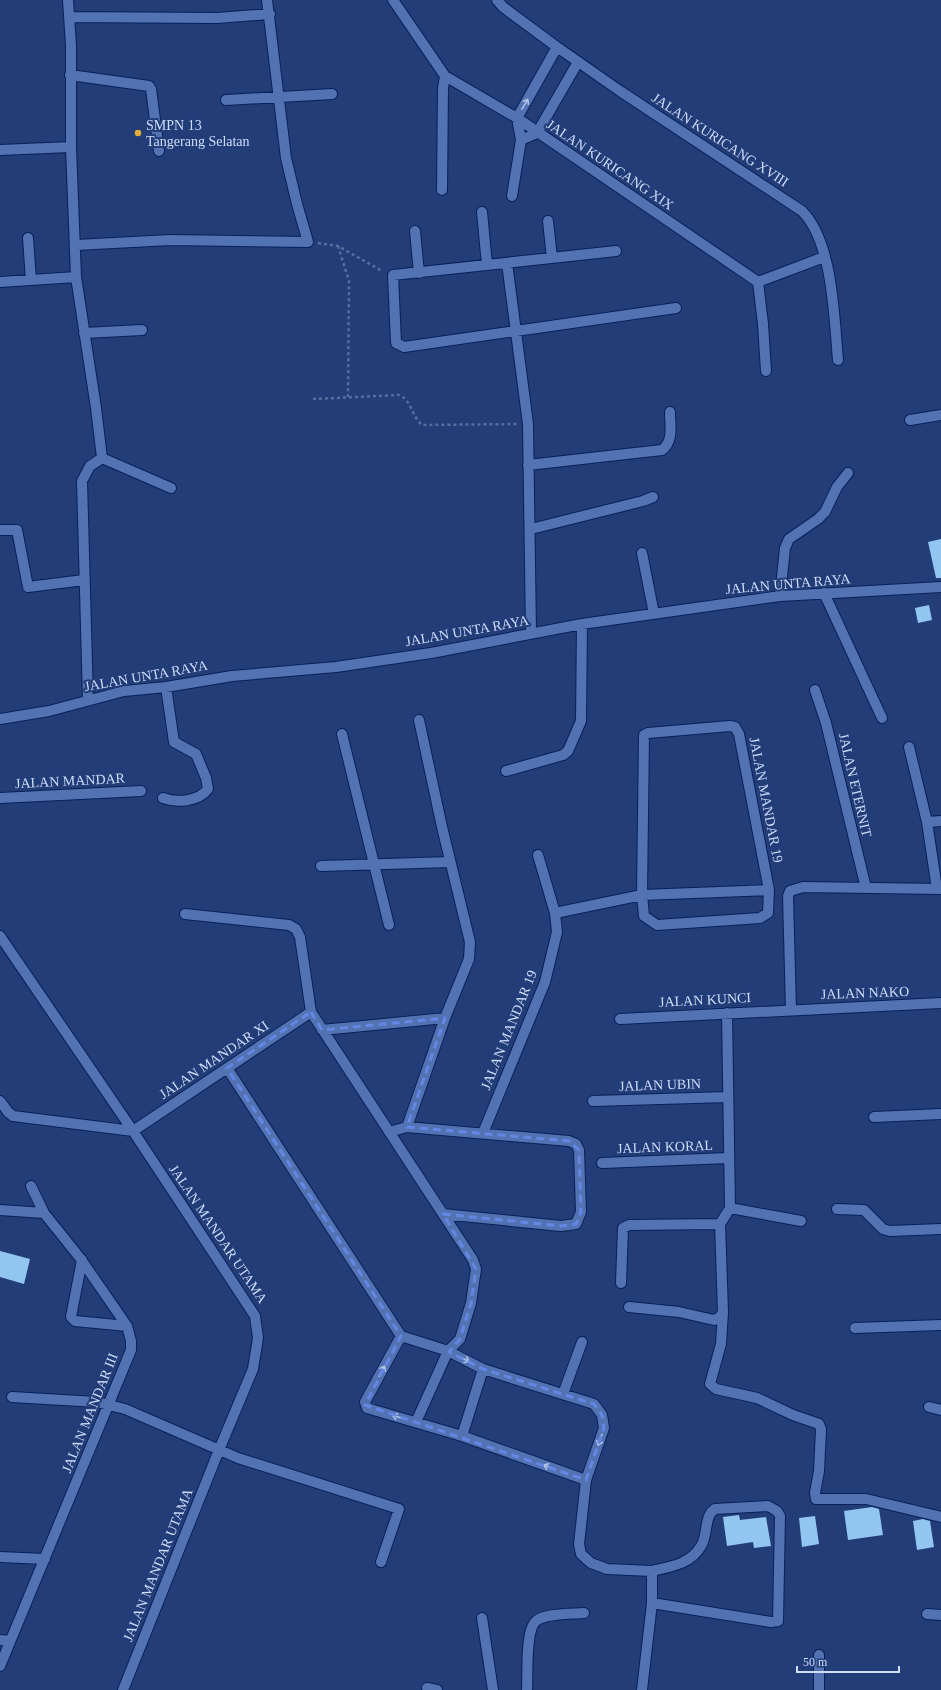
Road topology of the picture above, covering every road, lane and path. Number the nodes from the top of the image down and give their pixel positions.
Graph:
1 (68, 0) edge
2 (267, 0) edge
3 (393, 0) edge
4 (497, 0) edge
5 (270, 14) junction
6 (69, 17) junction
7 (557, 47) junction
8 (578, 62) junction
9 (70, 75) junction
10 (445, 76) junction
11 (332, 94) dead end
12 (279, 97) junction
13 (226, 100) dead end
14 (517, 118) junction
15 (537, 133) junction
16 (521, 140) junction
17 (71, 147) junction
18 (0, 150) edge
19 (159, 151) dead end
20 (442, 190) dead end
21 (512, 196) dead end
22 (482, 212) dead end
23 (548, 221) dead end
24 (415, 231) dead end
25 (28, 238) dead end
26 (308, 242) junction
27 (76, 245) junction
28 (338, 246) junction
29 (616, 251) dead end
30 (824, 257) junction
31 (552, 258) junction
32 (507, 263) junction
33 (487, 265) junction
34 (420, 272) junction
35 (393, 276) junction
36 (76, 277) junction
37 (31, 280) junction
38 (0, 282) edge
39 (758, 282) junction
40 (676, 308) dead end
41 (142, 330) dead end
42 (516, 332) junction
43 (84, 333) junction
44 (838, 360) dead end
45 (766, 371) dead end
46 (348, 397) junction
47 (313, 399) dead end
48 (670, 412) dead end
49 (941, 415) edge
50 (910, 420) dead end
51 (517, 424) dead end
52 (102, 458) junction
53 (528, 465) junction
54 (848, 473) dead end
55 (171, 488) dead end
56 (653, 496) dead end
57 (531, 529) junction
58 (0, 530) edge
59 (642, 553) dead end
60 (84, 580) junction
61 (941, 587) edge
62 (824, 593) junction
63 (780, 596) junction
64 (654, 614) junction
65 (582, 624) junction
66 (531, 634) junction
67 (166, 687) junction
68 (815, 690) dead end
69 (88, 700) junction
70 (882, 718) dead end
71 (0, 720) edge
72 (419, 720) dead end
73 (342, 734) dead end
74 (909, 747) dead end
75 (506, 771) dead end
76 (141, 791) dead end
77 (0, 798) edge
78 (162, 798) dead end
79 (941, 821) edge
80 (927, 822) junction
81 (538, 855) dead end
82 (450, 862) junction
83 (374, 863) junction
84 (321, 866) dead end
85 (866, 888) junction
86 (939, 889) edge
87 (769, 890) junction
88 (642, 895) junction
89 (555, 913) junction
90 (185, 914) dead end
91 (389, 925) dead end
92 (0, 936) edge
93 (941, 1003) edge
94 (791, 1010) junction
95 (311, 1012) junction
96 (727, 1013) junction
97 (445, 1018) junction
98 (620, 1019) dead end
99 (322, 1030) junction
100 (227, 1068) junction
101 (728, 1097) junction
102 (0, 1101) edge
103 (593, 1101) dead end
104 (941, 1114) edge
105 (874, 1117) dead end
106 (407, 1127) junction
107 (133, 1131) junction
108 (389, 1132) junction
109 (484, 1133) junction
110 (728, 1158) junction
111 (602, 1163) dead end
112 (31, 1186) dead end
113 (730, 1208) junction
114 (837, 1209) dead end
115 (0, 1210) edge
116 (44, 1213) junction
117 (443, 1214) junction
118 (801, 1221) dead end
119 (720, 1224) junction
120 (941, 1229) edge
121 (82, 1260) junction
122 (621, 1283) dead end
123 (629, 1307) dead end
124 (723, 1312) junction
125 (941, 1325) edge
126 (127, 1326) junction
127 (855, 1328) dead end
128 (401, 1336) junction
129 (582, 1342) dead end
130 (448, 1351) junction
131 (483, 1369) junction
132 (563, 1394) junction
133 (12, 1397) dead end
134 (109, 1404) junction
135 (929, 1407) dead end
136 (941, 1410) edge
137 (416, 1422) junction
138 (462, 1436) junction
139 (219, 1450) junction
140 (586, 1480) junction
141 (941, 1517) edge
142 (0, 1557) edge
143 (45, 1559) junction
144 (381, 1562) dead end
145 (652, 1571) junction
146 (652, 1603) junction
147 (584, 1613) dead end
148 (927, 1614) dead end
149 (941, 1615) edge
150 (482, 1618) dead end
151 (5, 1641) edge
152 (819, 1655) dead end
153 (0, 1666) edge
154 (123, 1690) edge
155 (493, 1690) edge
156 (527, 1690) edge
157 (642, 1690) edge
158 (819, 1690) edge

1 - 6 street
2 - 5 street
3 - 10 street, JALAN KURICANG XIX
4 - 7 street, JALAN KURICANG XVIII
5 - 6 street
5 - 12 street
6 - 9 street
7 - 8 street, JALAN KURICANG XVIII
14 -> 7 street
8 - 15 street
8 - 30 street, JALAN KURICANG XVIII
9 - 17 street
9 - 19 street
10 - 14 street, JALAN KURICANG XIX
10 - 20 street
11 - 12 street
12 - 13 street
12 - 26 street
14 - 15 street, JALAN KURICANG XIX
14 - 16 street
15 - 16 street
15 - 39 street, JALAN KURICANG XIX
16 - 21 street
17 - 18 street
17 - 27 street
22 - 33 street
23 - 31 street
24 - 34 street
25 - 37 street
26 - 27 street
26 - 28 path
27 - 36 street
28 - 35 path
28 - 46 path
29 - 31 street
30 - 39 street
30 - 44 street, JALAN KURICANG XVIII
31 - 32 street
32 - 33 street
32 - 42 street
33 - 34 street
34 - 35 street
35 - 42 street
36 - 37 street
36 - 43 street
37 - 38 street
39 - 45 street
40 - 42 street
41 - 43 street
42 - 53 street
43 - 52 street
46 - 47 path
46 - 51 path
48 - 53 street
49 - 50 street
52 - 55 street
52 - 60 street
53 - 57 street
54 - 63 street
56 - 57 street
57 - 66 street
58 - 60 street
59 - 64 street
60 - 69 street
61 - 62 street, JALAN UNTA RAYA
62 - 63 street, JALAN UNTA RAYA
62 - 70 street
63 - 64 street, JALAN UNTA RAYA
64 - 65 street, JALAN UNTA RAYA
65 - 66 street, JALAN UNTA RAYA
65 - 75 street
66 - 67 street, JALAN UNTA RAYA
67 - 69 street, JALAN UNTA RAYA
67 - 78 street
68 - 85 street, JALAN ETERNIT
69 - 71 street, JALAN UNTA RAYA
72 - 82 street
73 - 83 street
74 - 80 street
76 - 77 street, JALAN MANDAR
79 - 80 street
80 - 86 street
81 - 89 street, JALAN MANDAR 19
82 - 83 street
82 - 97 street
83 - 84 street
83 - 91 street
85 - 86 street
85 - 94 street
87 - 88 street
87 - 88 street, JALAN MANDAR 19
87 - 88 street, JALAN MANDAR 19
88 - 89 street
89 - 109 street, JALAN MANDAR 19
90 - 95 street
92 - 107 street, JALAN MANDAR UTAMA
93 - 94 street, JALAN NAKO
94 - 96 street, JALAN KUNCI
95 - 99 street
95 - 100 street, JALAN MANDAR XI
96 - 98 street, JALAN KUNCI
96 - 101 street
97 - 99 street
97 - 106 street
99 - 108 street
100 - 107 street, JALAN MANDAR XI
100 - 128 street
101 - 103 street, JALAN UBIN
101 - 110 street
102 - 107 street
104 - 105 street
106 - 108 street
106 - 109 street
107 - 139 street, JALAN MANDAR UTAMA
108 - 117 street
109 - 117 street
110 - 111 street, JALAN KORAL
110 - 113 street
112 - 116 street, JALAN MANDAR III
113 - 118 street
113 - 119 street
114 - 120 street
115 - 116 street
116 - 121 street, JALAN MANDAR III
117 - 130 street
119 - 122 street
119 - 124 street
121 - 126 street, JALAN MANDAR III
121 - 126 street
123 - 124 street
124 - 141 street
125 - 127 street
126 - 134 street, JALAN MANDAR III
128 - 130 street
137 -> 128 street
129 - 132 street
130 -> 131 street
130 - 137 street
131 - 132 street
131 - 138 street
132 -> 140 street
133 - 134 street
134 - 139 street
134 - 143 street, JALAN MANDAR III
135 - 136 street
137 - 138 street
140 -> 138 street
139 - 144 street
139 - 154 street, JALAN MANDAR UTAMA
140 - 145 street
142 - 143 street
143 - 151 street, JALAN MANDAR III
145 - 146 street
145 - 146 street
146 - 157 street
147 - 156 street
148 - 149 street
150 - 155 street
151 - 153 street, JALAN MANDAR III
152 - 158 street

